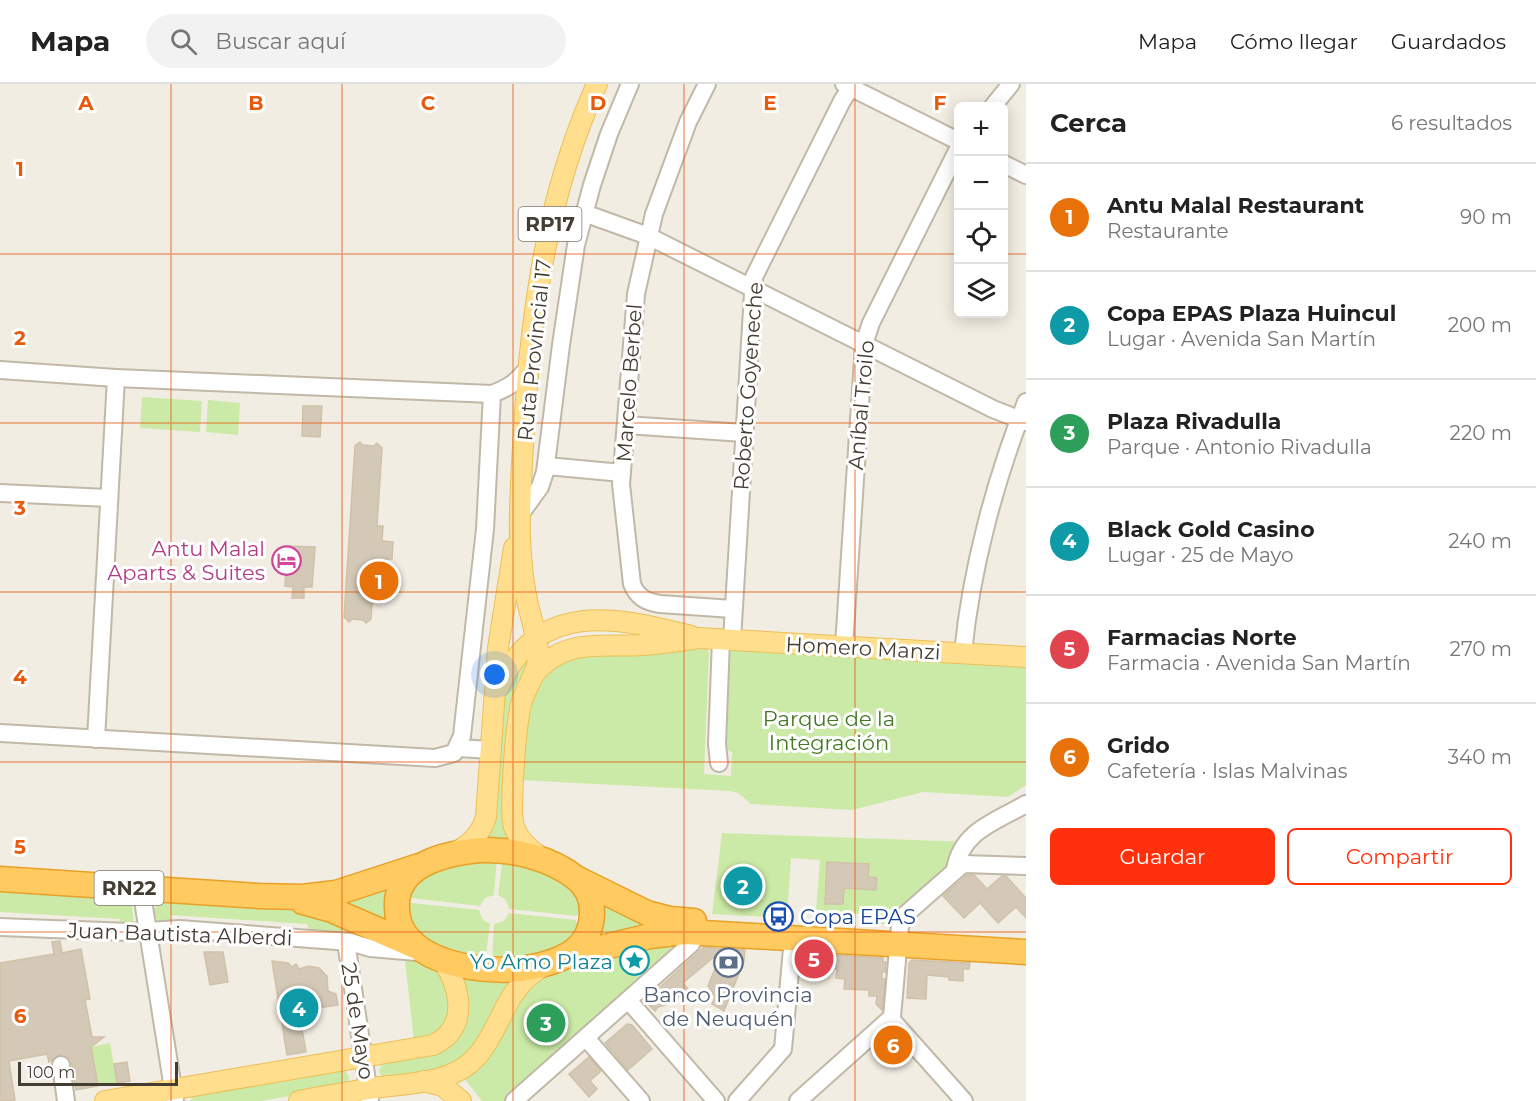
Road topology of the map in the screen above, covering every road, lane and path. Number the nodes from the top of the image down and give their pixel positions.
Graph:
1 (597, 84) edge
2 (630, 84) edge
3 (707, 84) edge
4 (1011, 84) edge
5 (849, 85) edge
6 (996, 102) edge
7 (954, 139) edge
8 (954, 156) edge
9 (1008, 166) edge
10 (1026, 175) edge
11 (584, 213) junction
12 (648, 236) junction
13 (752, 288) junction
14 (864, 344) junction
15 (527, 369) junction
16 (0, 370) edge
17 (116, 378) junction
18 (492, 394) junction
19 (1026, 402) edge
20 (1023, 421) edge
21 (626, 424) junction
22 (744, 433) junction
23 (547, 466) junction
24 (622, 473) junction
25 (0, 493) edge
26 (108, 498) junction
27 (519, 516) junction
28 (526, 596) junction
29 (733, 609) junction
30 (582, 621) junction
31 (699, 638) junction
32 (536, 639) junction
33 (726, 640) junction
34 (844, 646) junction
35 (963, 653) junction
36 (1026, 657) edge
37 (534, 674) junction
38 (494, 705) junction
39 (0, 733) edge
40 (96, 738) junction
41 (458, 748) junction
42 (491, 750) junction
43 (719, 763) dead end
44 (1026, 804) edge
45 (450, 855) junction
46 (548, 863) junction
47 (421, 866) junction
48 (1026, 866) edge
49 (955, 870) junction
50 (576, 878) junction
51 (0, 879) edge
52 (141, 888) junction
53 (259, 896) junction
54 (0, 927) edge
55 (696, 927) junction
56 (148, 931) junction
57 (793, 938) junction
58 (899, 939) junction
59 (1026, 940) edge
60 (346, 942) junction
61 (1026, 952) edge
62 (431, 953) junction
63 (558, 960) junction
64 (628, 1000) junction
65 (891, 1018) junction
66 (586, 1038) junction
67 (363, 1058) junction
68 (61, 1065) dead end
69 (462, 1069) junction
70 (424, 1081) junction
71 (174, 1095) edge
72 (369, 1095) edge
73 (66, 1101) edge
74 (105, 1101) edge
75 (299, 1101) edge
76 (461, 1101) edge
77 (473, 1101) edge
78 (514, 1101) edge
79 (641, 1101) edge
80 (716, 1101) edge
81 (737, 1101) edge
82 (798, 1101) edge
83 (964, 1101) edge

1 - 15 main road, Ruta Provincial 17 / RP17
2 - 11 street
3 - 12 street, Marcelo Berbel
4 - 6 street
5 - 7 street
5 - 13 street, Roberto Goyeneche
8 - 14 street, Aníbal Troilo
9 - 10 street
11 - 12 street
11 - 23 street
12 - 13 street
12 - 21 street, Marcelo Berbel
13 - 14 street
13 - 22 street, Roberto Goyeneche
14 - 20 street
14 - 34 street, Aníbal Troilo
15 - 18 street
15 - 27 main road, Ruta Provincial 17 / RP17
16 - 17 street
17 - 18 street
17 - 26 street
18 - 41 street
19 - 20 street
20 - 35 street
21 - 22 street
21 - 24 street, Marcelo Berbel
22 - 29 street, Roberto Goyeneche
23 - 24 street
23 - 27 street
24 - 29 street, Marcelo Berbel
25 - 26 street
26 - 40 street
27 - 28 main road, Ruta Provincial 17 / RP17
27 - 38 main road, Ruta Provincial 17 / RP17
28 - 30 main road
28 - 32 main road, Ruta Provincial 17 / RP17
29 - 33 street, Roberto Goyeneche
30 - 31 main road, Homero Manzi
30 - 32 main road, Homero Manzi
31 - 33 main road, Homero Manzi
31 - 37 main road, Homero Manzi
32 - 37 main road, Ruta Provincial 17 / RP17
32 - 38 main road, Homero Manzi
33 - 34 main road, Homero Manzi
33 - 43 street, Roberto Goyeneche
34 - 35 main road, Homero Manzi
35 - 36 main road, Homero Manzi
37 - 46 main road, Ruta Provincial 17 / RP17
38 - 42 main road, Ruta Provincial 17 / RP17
39 - 40 street
40 - 41 street
41 - 42 street
42 - 45 main road, Ruta Provincial 17 / RP17
44 - 49 street
45 - 46 highway, RN22
45 - 47 highway, RN22
46 - 50 highway, RN22
47 - 53 highway, RN22
47 - 62 highway, RN22
48 - 49 street
49 - 58 street
50 - 55 highway, RN22
50 - 63 highway, RN22
51 - 52 highway, RN22
52 - 53 highway, RN22
52 - 56 street
53 - 62 highway, RN22
54 - 56 street, Juan Bautista Alberdi
55 - 57 highway, RN22
55 - 58 highway, RN22
55 - 63 highway, RN22
55 - 64 street
56 - 60 street, Juan Bautista Alberdi
56 - 71 street
57 - 58 highway, RN22
57 - 81 street
58 - 59 highway, RN22
58 - 61 highway, RN22
58 - 65 street
60 - 62 street, Juan Bautista Alberdi
60 - 67 street, 25 de Mayo
62 - 63 highway, RN22
62 - 67 main road
63 - 69 main road
64 - 66 street
64 - 80 street
65 - 82 street
65 - 83 street
66 - 78 street
66 - 79 street
67 - 71 main road
67 - 72 street, 25 de Mayo
68 - 73 street
69 - 70 main road
69 - 77 main road
70 - 72 main road
70 - 76 main road
71 - 74 main road
72 - 75 main road

